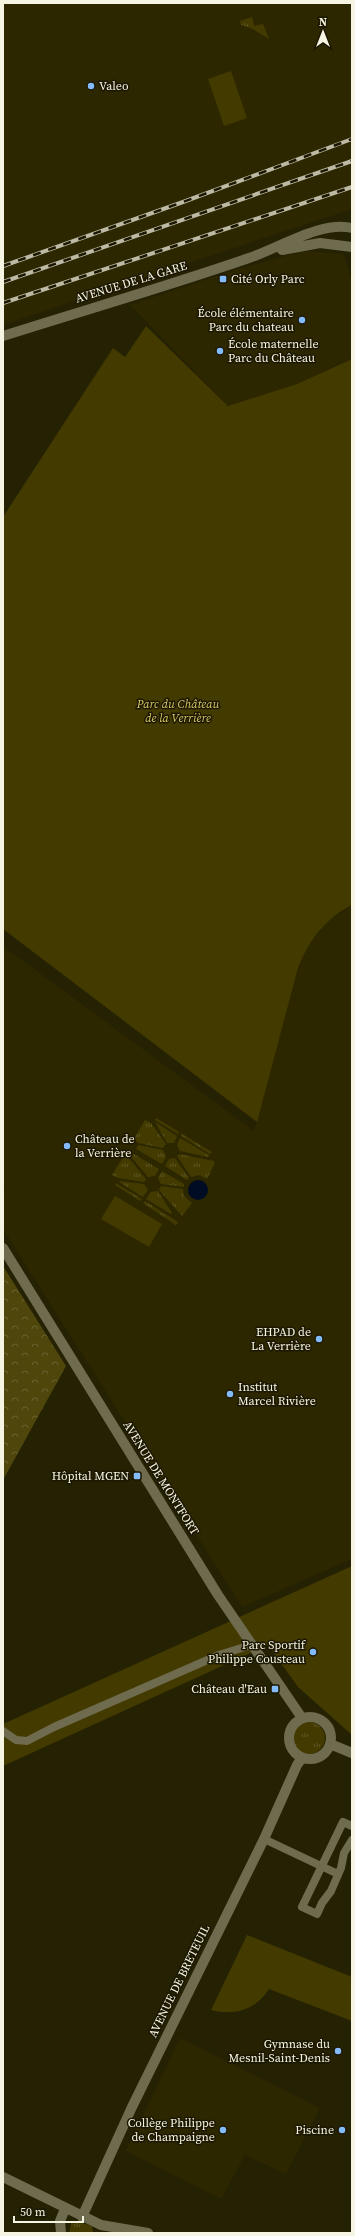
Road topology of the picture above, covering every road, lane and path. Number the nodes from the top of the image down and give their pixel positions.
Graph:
1 (352, 228) edge
2 (352, 247) edge
3 (266, 252) junction
4 (3, 336) edge
5 (3, 1248) edge
6 (251, 1645) junction
7 (302, 1718) junction
8 (3, 1731) edge
9 (330, 1744) junction
10 (352, 1753) edge
11 (302, 1758) junction
12 (352, 1826) edge
13 (264, 1839) junction
14 (352, 1840) edge
15 (321, 1866) junction
16 (338, 1874) junction
17 (3, 2177) edge
18 (65, 2209) junction
19 (82, 2217) junction
20 (99, 2229) edge
21 (61, 2233) edge
22 (148, 2233) edge

1 - 3 street, AVENUE DE LA GARE
2 - 3 street, AVENUE DE LA GARE
3 - 4 street, AVENUE DE LA GARE
5 - 6 street, AVENUE DE MONTFORT
6 - 7 street, AVENUE DE MONTFORT
6 - 8 street
7 - 9 street
7 - 11 street
9 - 10 street
9 - 11 street
11 - 13 street, AVENUE DE BRETEUIL
12 - 15 street
13 - 15 street
13 - 19 street, AVENUE DE BRETEUIL
14 - 16 street
15 - 16 street
15 - 16 street
17 - 18 street
18 - 19 street
18 - 21 street
19 - 20 street
20 - 22 street

